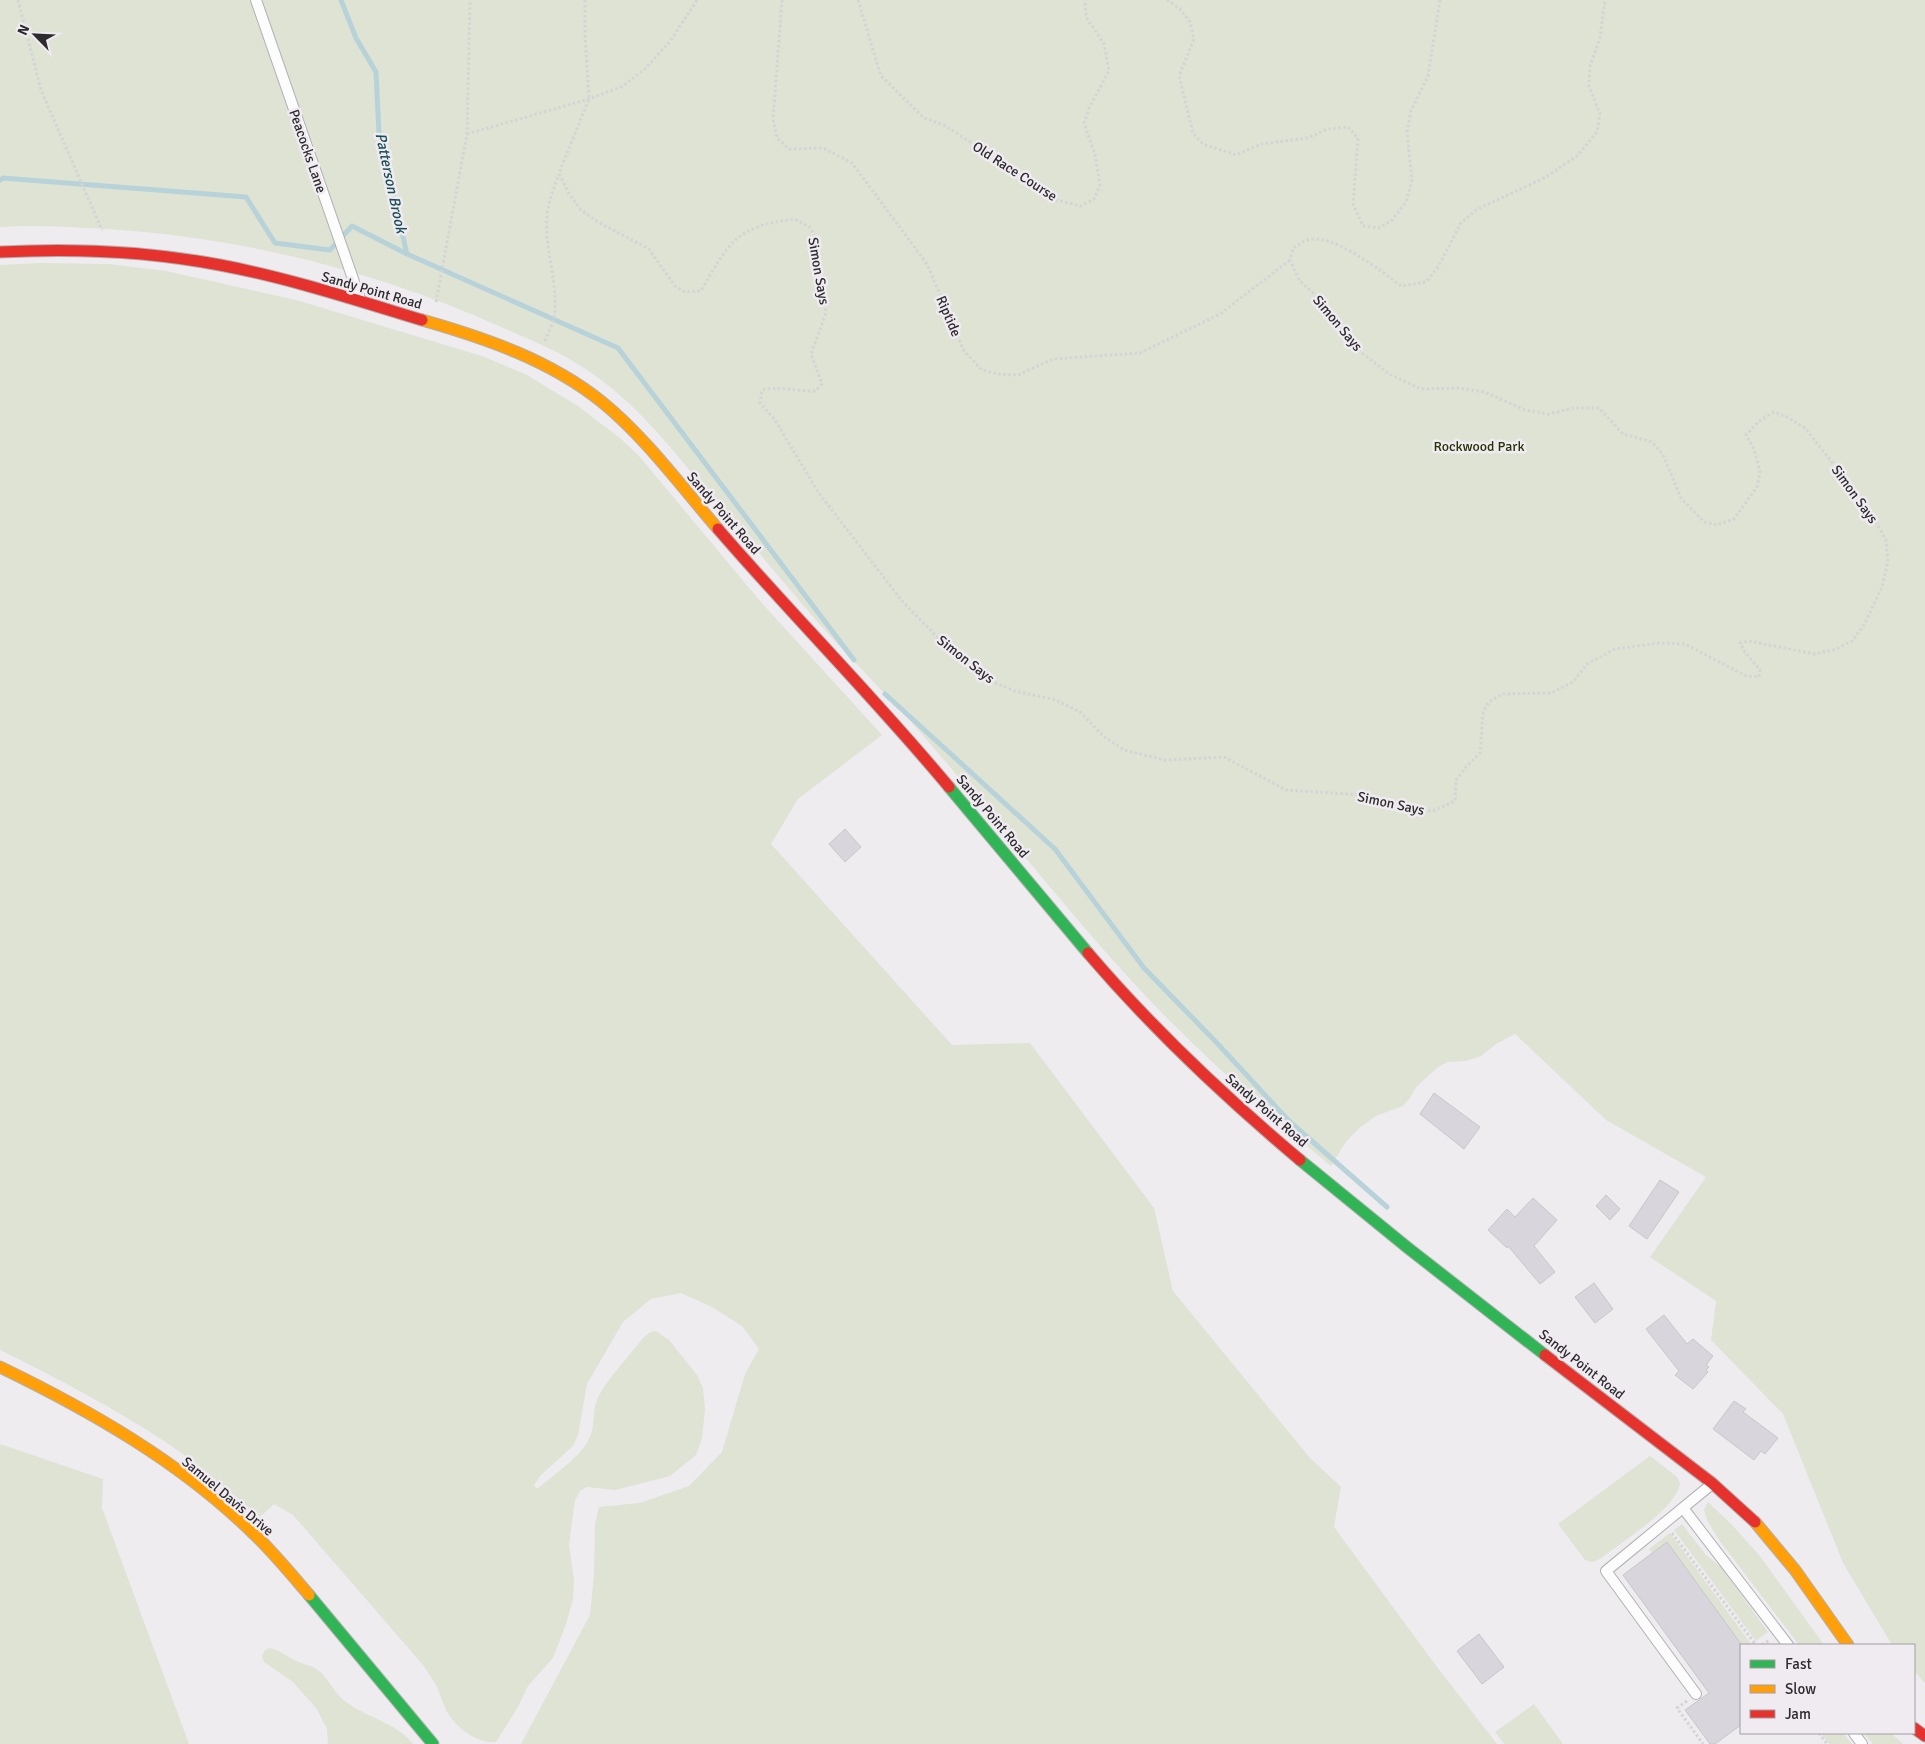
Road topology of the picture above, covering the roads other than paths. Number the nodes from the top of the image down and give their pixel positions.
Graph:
1 (256, 0) edge
2 (0, 252) edge
3 (361, 302) junction
4 (0, 1367) edge
5 (1712, 1483) junction
6 (1683, 1508) junction
7 (1787, 1644) edge
8 (1847, 1644) edge
9 (1696, 1694) road end
10 (433, 1744) edge

1 - 3 lane, Peacocks Lane
2 - 3 street, Sandy Point Road
3 - 5 street, Sandy Point Road
4 - 10 street, Samuel Davis Drive
5 - 6 lane
5 - 8 street, Sandy Point Road
6 - 7 lane
6 - 9 lane

